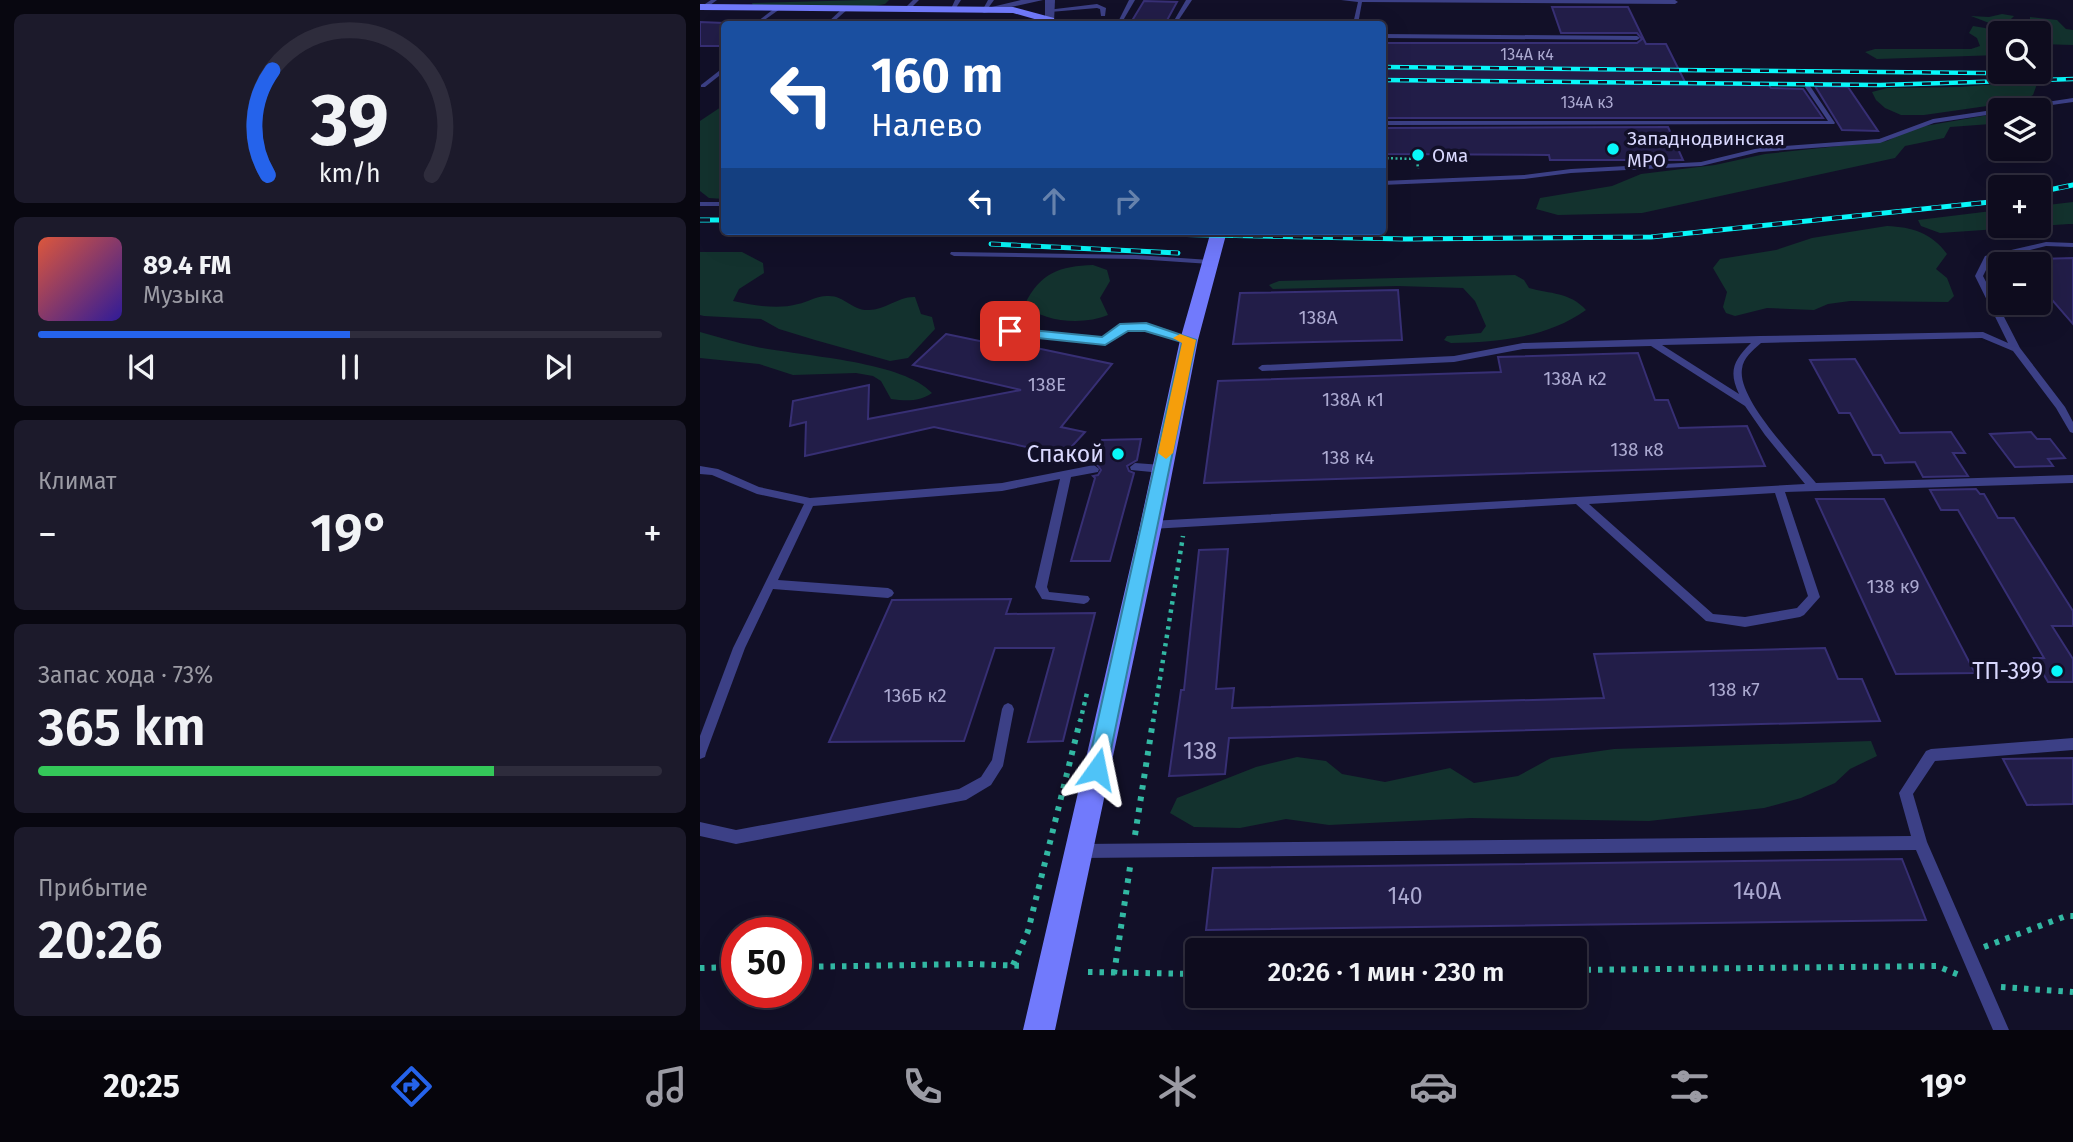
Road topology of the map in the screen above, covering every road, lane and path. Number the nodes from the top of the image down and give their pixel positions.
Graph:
1 (714, 0) edge
2 (916, 0) edge
3 (991, 0) edge
4 (1038, 0) edge
5 (1132, 0) edge
6 (1189, 0) edge
7 (1344, 0) edge
8 (1360, 2) junction
9 (1675, 2) edge
10 (955, 5) edge
11 (844, 6) edge
12 (702, 7) edge
13 (777, 9) junction
14 (907, 9) junction
15 (984, 10) junction
16 (1050, 14) edge
17 (1104, 15) dead end
18 (760, 21) edge
19 (831, 21) edge
20 (1121, 21) edge
21 (1176, 21) edge
22 (1356, 21) edge
23 (1386, 36) edge
24 (1637, 38) dead end
25 (721, 71) edge
26 (703, 86) dead end
27 (1808, 87) dead end
28 (2073, 100) edge
29 (1386, 122) edge
30 (1386, 158) edge
31 (1386, 183) edge
32 (1419, 183) junction
33 (700, 204) edge
34 (721, 204) edge
35 (1218, 235) edge
36 (2073, 245) edge
37 (954, 254) dead end
38 (1210, 262) junction
39 (987, 329) dead end
40 (1760, 339) junction
41 (1189, 340) junction
42 (1651, 342) junction
43 (2016, 349) junction
44 (1262, 368) dead end
45 (1748, 404) junction
46 (2060, 407) junction
47 (2073, 407) edge
48 (2073, 430) edge
49 (1135, 467) dead end
50 (1094, 469) dead end
51 (1162, 469) junction
52 (700, 470) edge
53 (1066, 475) junction
54 (2073, 479) edge
55 (1813, 487) junction
56 (1779, 489) junction
57 (1579, 501) junction
58 (810, 502) junction
59 (1185, 523) junction
60 (1151, 525) junction
61 (769, 584) junction
62 (888, 593) dead end
63 (1084, 599) dead end
64 (1008, 709) dead end
65 (2073, 744) edge
66 (700, 753) edge
67 (700, 829) edge
68 (1920, 843) junction
69 (1132, 850) junction
70 (1079, 851) junction
71 (2073, 916) edge
72 (1968, 953) junction
73 (1937, 965) junction
74 (721, 967) edge
75 (812, 967) edge
76 (1025, 967) dead end
77 (700, 968) edge
78 (1587, 970) edge
79 (1088, 972) dead end
80 (1114, 974) junction
81 (1185, 974) edge
82 (1981, 985) junction
83 (2073, 992) edge
84 (1039, 1030) edge
85 (2001, 1030) edge

1 - 12 lane
2 - 14 lane
3 - 15 lane
4 - 15 street
5 - 20 lane
6 - 21 lane
7 - 8 lane
8 - 9 lane
8 - 22 lane
10 - 14 main road
10 - 15 main road
11 - 13 main road
11 - 14 main road
11 - 19 lane
12 - 13 main road
13 - 18 lane
15 - 16 main road
16 - 17 lane
23 - 24 lane
25 - 26 lane
27 - 29 lane
28 - 32 lane
30 - 32 path
31 - 32 lane
33 - 34 lane
35 - 38 main road
36 - 43 lane
37 - 38 lane
38 - 41 main road
39 - 41 lane
40 - 42 lane
40 - 43 lane
40 - 45 lane
41 - 51 main road
42 - 44 lane
42 - 45 lane
43 - 46 lane
45 - 55 lane
46 - 47 lane
46 - 48 lane
49 - 51 lane
50 - 53 lane
51 - 60 main road
52 - 58 lane
53 - 58 lane
53 - 63 lane
54 - 55 lane
55 - 56 lane
56 - 57 lane
56 - 57 lane
57 - 59 lane
58 - 61 lane
59 - 60 lane
59 - 69 path
60 - 70 main road
61 - 62 lane
61 - 66 lane
64 - 67 lane
65 - 68 lane
68 - 69 lane
68 - 72 lane
69 - 70 lane
69 - 80 path
70 - 84 main road
71 - 72 path
72 - 73 path
72 - 82 lane
73 - 78 path
73 - 82 path
74 - 77 path
75 - 76 path
79 - 80 path
80 - 81 path
82 - 83 path
82 - 85 lane

